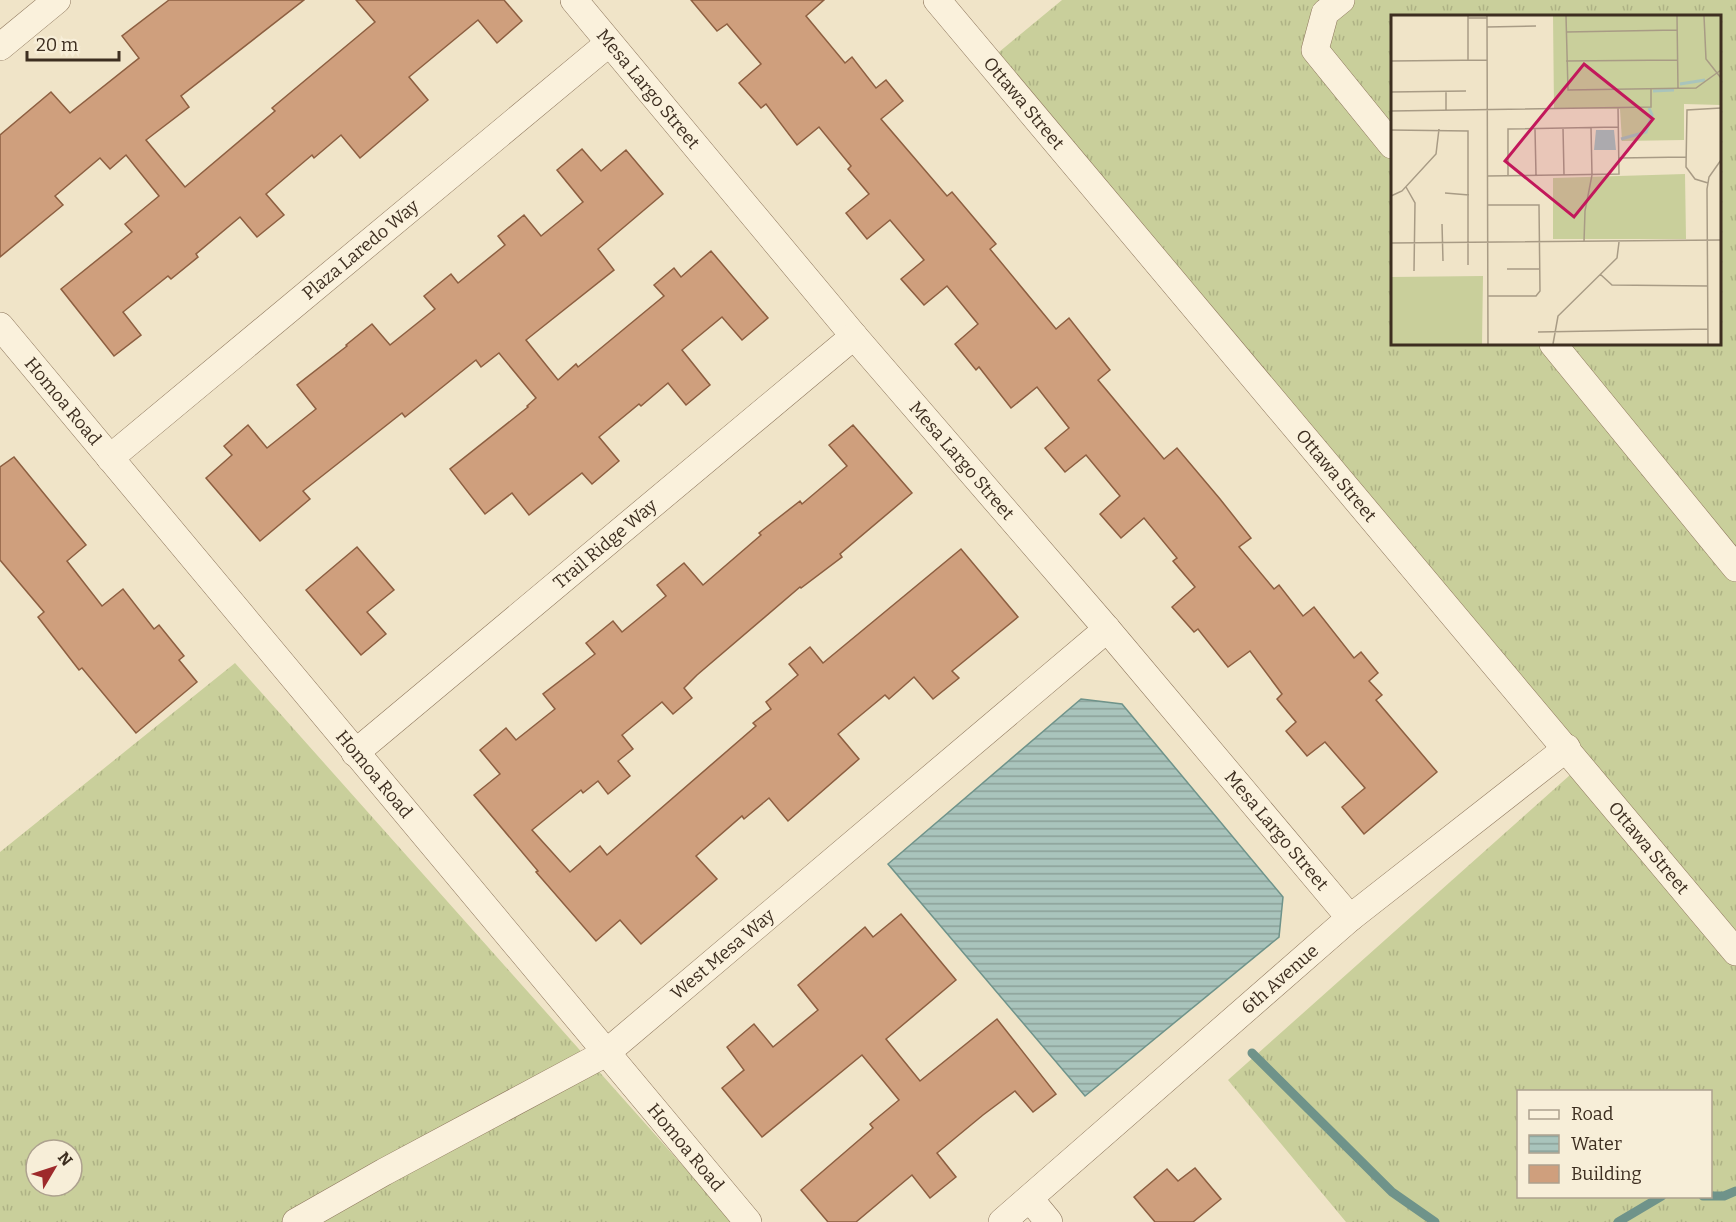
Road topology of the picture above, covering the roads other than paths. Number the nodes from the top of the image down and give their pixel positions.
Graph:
1 (57, 0) edge
2 (574, 0) edge
3 (937, 0) edge
4 (1341, 0) edge
5 (609, 43) junction
6 (0, 47) edge
7 (1391, 144) edge
8 (0, 326) edge
9 (854, 336) junction
10 (1554, 345) edge
11 (110, 458) junction
12 (1736, 568) edge
13 (1107, 629) junction
14 (1567, 748) junction
15 (355, 753) junction
16 (1350, 918) junction
17 (1736, 952) edge
18 (606, 1053) junction
19 (1030, 1199) junction
20 (296, 1222) edge
21 (748, 1222) edge
22 (1002, 1222) edge
23 (1049, 1222) edge

1 - 6 street
2 - 5 street, Mesa Largo Street
3 - 14 street, Ottawa Street
4 - 7 street
5 - 9 street, Mesa Largo Street
5 - 11 street, Plaza Laredo Way
8 - 11 street, Homoa Road
9 - 13 street, Mesa Largo Street
9 - 15 street, Trail Ridge Way
10 - 12 street
11 - 15 street, Homoa Road
13 - 16 street, Mesa Largo Street
13 - 18 street, West Mesa Way
14 - 16 street, 6th Avenue
14 - 17 street, Ottawa Street
15 - 18 street, Homoa Road
16 - 19 street, 6th Avenue
18 - 20 street, West Mesa Way
18 - 21 street, Homoa Road
19 - 22 street, 6th Avenue
19 - 23 street

